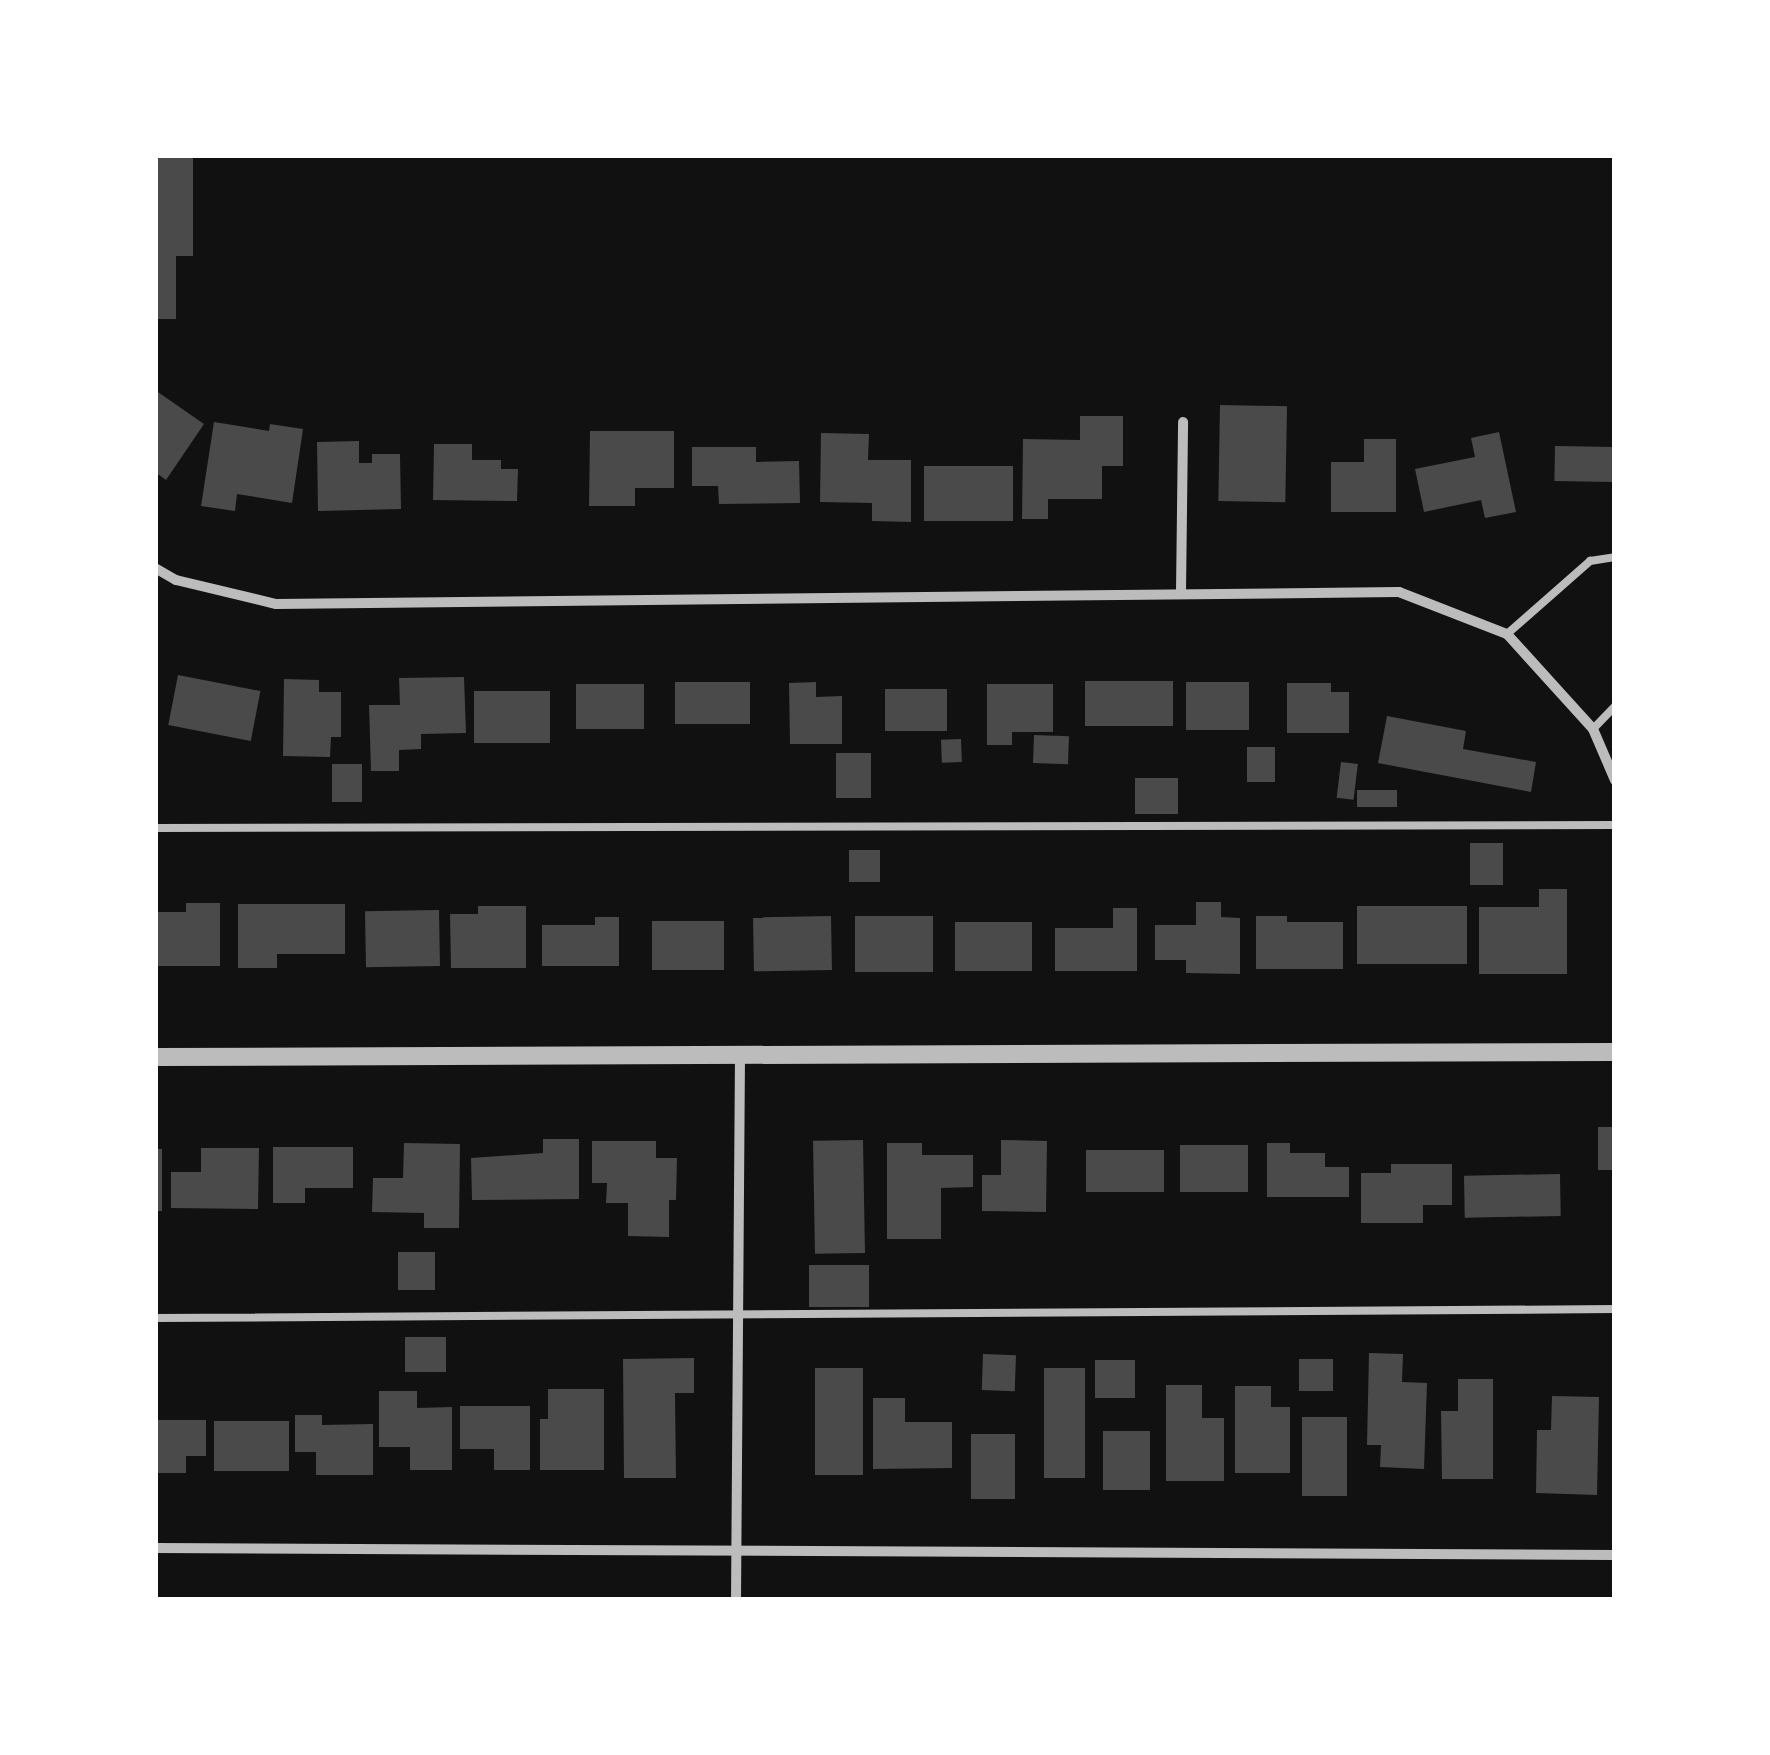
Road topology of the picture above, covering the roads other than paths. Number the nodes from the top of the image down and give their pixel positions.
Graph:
1 (1183, 422) dead end
2 (1615, 557) edge
3 (155, 568) edge
4 (1181, 592) junction
5 (1506, 634) junction
6 (1615, 706) edge
7 (1592, 729) junction
8 (1615, 780) edge
9 (1615, 825) edge
10 (155, 828) edge
11 (1615, 1052) edge
12 (740, 1053) junction
13 (155, 1057) edge
14 (1615, 1309) edge
15 (738, 1312) junction
16 (155, 1318) edge
17 (155, 1548) edge
18 (736, 1554) junction
19 (1615, 1555) edge
20 (736, 1600) edge

1 - 4 street
2 - 5 lane
3 - 4 street
4 - 5 street
5 - 7 street
6 - 7 lane
7 - 8 street
9 - 10 lane
11 - 12 street
12 - 13 street
12 - 15 street
14 - 15 lane
15 - 16 lane
15 - 18 street
17 - 18 street
18 - 19 street
18 - 20 street

